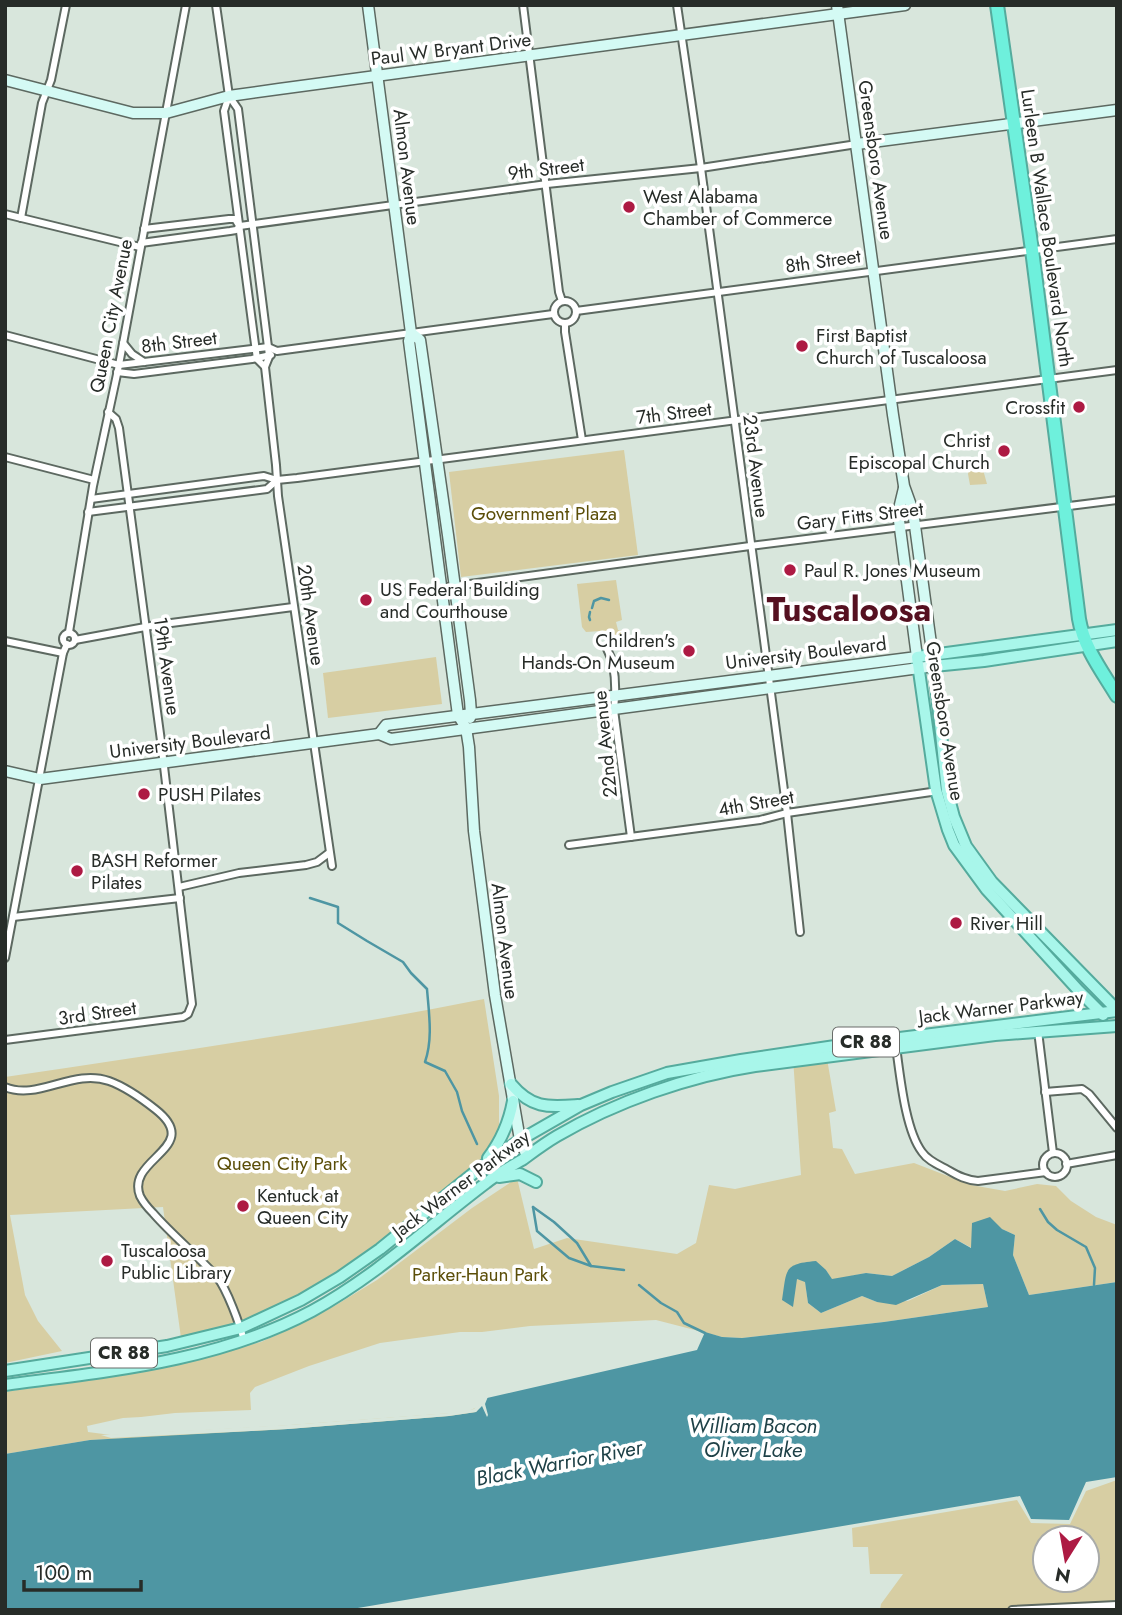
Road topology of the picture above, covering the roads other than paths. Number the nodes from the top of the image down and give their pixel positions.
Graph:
1 (65, 5) edge
2 (186, 5) edge
3 (216, 5) edge
4 (368, 5) edge
5 (523, 5) edge
6 (677, 5) edge
7 (905, 5) edge
8 (997, 5) edge
9 (837, 10) edge
10 (681, 35) junction
11 (531, 56) junction
12 (377, 76) junction
13 (5, 80) edge
14 (47, 91) junction
15 (229, 96) junction
16 (1117, 110) edge
17 (166, 113) junction
18 (1014, 124) junction
19 (857, 144) junction
20 (701, 168) junction
21 (547, 184) junction
22 (394, 205) junction
23 (5, 214) edge
24 (21, 218) junction
25 (253, 225) junction
26 (240, 226) junction
27 (144, 229) junction
28 (1117, 239) edge
29 (141, 245) junction
30 (1032, 250) junction
31 (874, 271) junction
32 (717, 291) junction
33 (562, 301) junction
34 (576, 311) junction
35 (553, 314) junction
36 (565, 324) junction
37 (411, 332) junction
38 (5, 335) edge
39 (123, 343) junction
40 (268, 347) junction
41 (256, 349) junction
42 (277, 351) junction
43 (269, 357) junction
44 (257, 359) junction
45 (146, 362) junction
46 (264, 367) junction
47 (118, 369) junction
48 (1117, 370) edge
49 (1048, 380) junction
50 (891, 400) junction
51 (108, 412) junction
52 (734, 421) junction
53 (582, 440) junction
54 (5, 457) edge
55 (437, 460) junction
56 (424, 461) junction
57 (94, 480) junction
58 (277, 480) junction
59 (904, 486) junction
60 (128, 494) junction
61 (91, 499) junction
62 (1117, 500) edge
63 (129, 508) junction
64 (1064, 508) junction
65 (89, 512) junction
66 (914, 525) junction
67 (900, 527) junction
68 (750, 546) junction
69 (455, 587) junction
70 (440, 588) junction
71 (293, 607) junction
72 (145, 627) junction
73 (1117, 631) edge
74 (69, 632) junction
75 (75, 640) junction
76 (5, 641) edge
77 (1085, 641) junction
78 (1117, 642) edge
79 (67, 645) junction
80 (607, 649) dead end
81 (63, 653) junction
82 (933, 660) junction
83 (918, 663) junction
84 (767, 675) junction
85 (769, 689) junction
86 (616, 695) junction
87 (1117, 696) edge
88 (614, 710) junction
89 (471, 714) junction
90 (458, 715) junction
91 (466, 728) junction
92 (379, 734) junction
93 (314, 743) junction
94 (164, 764) junction
95 (5, 771) edge
96 (40, 779) junction
97 (942, 791) junction
98 (787, 813) junction
99 (631, 837) junction
100 (569, 845) dead end
101 (329, 853) junction
102 (332, 866) dead end
103 (179, 887) junction
104 (180, 898) junction
105 (5, 906) edge
106 (15, 909) junction
107 (13, 918) junction
108 (800, 932) dead end
109 (5, 958) edge
110 (1079, 991) junction
111 (190, 1010) joint
112 (1117, 1010) edge
113 (1099, 1012) junction
114 (1067, 1017) junction
115 (1117, 1025) edge
116 (1038, 1031) junction
117 (5, 1040) edge
118 (896, 1047) junction
119 (511, 1084) junction
120 (5, 1087) edge
121 (1045, 1093) junction
122 (513, 1101) junction
123 (581, 1105) junction
124 (1117, 1128) edge
125 (520, 1140) junction
126 (1053, 1153) junction
127 (1117, 1155) edge
128 (527, 1156) junction
129 (1066, 1164) junction
130 (480, 1168) junction
131 (1046, 1172) junction
132 (492, 1178) junction
133 (536, 1182) dead end
134 (241, 1328) junction
135 (244, 1341) junction
136 (5, 1371) edge
137 (5, 1385) edge
138 (1117, 1605) edge
139 (1025, 1609) edge
140 (1012, 1610) edge

1 - 14 street
2 - 17 street, Queen City Avenue
3 - 15 street
4 - 12 main road, Almon Avenue
5 - 11 street
6 - 10 street, 23rd Avenue
7 - 9 main road, Paul W Bryant Drive
8 - 18 highway, Lurleen B Wallace Boulevard North
9 - 10 main road, Paul W Bryant Drive
9 - 19 main road, Greensboro Avenue
10 - 11 main road, Paul W Bryant Drive
10 - 20 street, 23rd Avenue
11 - 12 main road, Paul W Bryant Drive
11 - 21 street
12 - 15 main road, Paul W Bryant Drive
12 - 22 main road, Almon Avenue
13 - 14 main road, Paul W Bryant Drive
14 - 17 main road, Paul W Bryant Drive
14 - 24 street
15 - 17 main road, Paul W Bryant Drive
15 - 25 street
15 - 26 street
16 - 18 main road
17 - 27 street, Queen City Avenue
18 - 19 main road
18 - 30 highway, Lurleen B Wallace Boulevard North
19 - 20 street, 9th Street
19 - 31 main road, Greensboro Avenue
20 - 21 street, 9th Street
20 - 32 street, 23rd Avenue
21 - 22 street, 9th Street
21 - 33 street
22 - 25 street, 9th Street
22 - 37 main road, Almon Avenue
23 - 24 street, 9th Street
24 - 29 street, 9th Street
25 - 26 street, 9th Street
25 - 40 street
26 - 27 street, 9th Street
26 - 29 street, 9th Street
26 - 41 street
27 - 29 street, Queen City Avenue
28 - 30 street, 8th Street
29 - 39 street, Queen City Avenue
30 - 31 street, 8th Street
30 - 49 highway, Lurleen B Wallace Boulevard North
31 - 32 street, 8th Street
31 - 50 main road, Greensboro Avenue
32 - 34 street, 8th Street
32 - 52 street, 23rd Avenue
33 - 34 street
33 - 35 street
34 - 36 street
35 - 36 street
35 - 37 street, 8th Street
36 - 53 street
37 - 42 street, 8th Street
37 - 55 main road, Almon Avenue
37 - 56 main road, Almon Avenue
38 - 47 street, 8th Street
39 - 45 street, 8th Street
39 - 47 street, Queen City Avenue
40 - 41 street, 8th Street
40 - 42 street
40 - 43 street
41 - 44 street
41 - 45 street, 8th Street
42 - 43 street, 8th Street
43 - 44 street, 8th Street
43 - 46 street
44 - 46 street
44 - 47 street, 8th Street
45 - 47 street, 8th Street
46 - 58 street, 20th Avenue
47 - 51 street, Queen City Avenue
48 - 49 street, 7th Street
49 - 50 street, 7th Street
49 - 64 highway, Lurleen B Wallace Boulevard North
50 - 52 street, 7th Street
50 - 59 main road, Greensboro Avenue
51 - 57 street, Queen City Avenue
51 - 60 street, 19th Avenue
52 - 53 street, 7th Street
52 - 68 street, 23rd Avenue
53 - 55 street, 7th Street
54 - 57 street
55 - 56 street, 7th Street
55 - 69 main road, Almon Avenue
56 - 58 street, 7th Street
56 - 70 main road, Almon Avenue
57 - 61 street, Queen City Avenue
58 - 60 street, 7th Street
58 - 63 street, 7th Street
58 - 71 street, 20th Avenue
59 - 66 main road, Greensboro Avenue
59 - 67 main road, Greensboro Avenue
60 - 61 street, 7th Street
60 - 63 street, 19th Avenue
61 - 65 street, Queen City Avenue
62 - 64 street, Gary Fitts Street
63 - 65 street, 7th Street
63 - 72 street, 19th Avenue
64 - 66 street, Gary Fitts Street
64 - 77 highway, Lurleen B Wallace Boulevard North
65 - 74 street, Queen City Avenue
66 - 67 street, Gary Fitts Street
66 - 82 main road, Greensboro Avenue
67 - 68 street, Gary Fitts Street
67 - 83 main road, Greensboro Avenue
68 - 69 street, Gary Fitts Street
68 - 84 street, 23rd Avenue
69 - 70 street, Gary Fitts Street
69 - 89 main road, Almon Avenue
70 - 90 main road, Almon Avenue
71 - 72 street
71 - 93 street, 20th Avenue
72 - 75 street
72 - 94 street, 19th Avenue
73 - 77 main road, University Boulevard
74 - 75 street
74 - 79 street, Queen City Avenue
75 - 79 street
76 - 81 street
77 - 78 main road, University Boulevard
77 - 82 main road, University Boulevard
77 - 87 highway, Lurleen B Wallace Boulevard North
79 - 81 street, Queen City Avenue
80 - 86 street, 22nd Avenue
81 - 96 street, Queen City Avenue
82 - 83 main road, University Boulevard
82 - 97 main road, Greensboro Avenue / CR 88
83 - 84 main road, University Boulevard
83 - 85 main road, University Boulevard
83 - 97 main road, Greensboro Avenue / CR 88
84 - 85 street, 23rd Avenue
84 - 86 main road, University Boulevard
85 - 88 main road, University Boulevard
85 - 98 street, 23rd Avenue
86 - 88 street, 22nd Avenue
86 - 89 main road, University Boulevard
88 - 91 main road, University Boulevard
88 - 99 street, 22nd Avenue
89 - 90 main road, University Boulevard
89 - 91 main road, Almon Avenue
90 - 91 main road, Almon Avenue
90 - 92 main road, University Boulevard
91 - 92 main road, University Boulevard
91 - 119 main road, Almon Avenue
92 - 93 main road, University Boulevard
93 - 94 main road, University Boulevard
93 - 101 street, 20th Avenue
94 - 96 main road, University Boulevard
94 - 103 street, 19th Avenue
95 - 96 main road, University Boulevard
96 - 106 street, Queen City Avenue
97 - 98 street, 4th Street
97 - 110 main road, Greensboro Avenue / CR 88
97 - 112 main road, Greensboro Avenue / CR 88
98 - 99 street, 4th Street
98 - 108 street, 23rd Avenue
99 - 100 street, 4th Street
101 - 102 street, 20th Avenue
101 - 103 street
103 - 104 street, 19th Avenue
104 - 107 street
104 - 111 street, 19th Avenue
105 - 106 street
106 - 107 street, Queen City Avenue
107 - 109 street, Queen City Avenue
110 - 113 main road, Greensboro Avenue / CR 88
110 - 114 main road
111 - 117 street, 3rd Street
112 - 113 main road, Jack Warner Parkway / CR 88
113 - 114 main road, Jack Warner Parkway / CR 88
113 - 115 main road, Greensboro Avenue / CR 88
114 - 123 main road, Jack Warner Parkway / CR 88
115 - 116 main road, Jack Warner Parkway
116 - 118 main road, Jack Warner Parkway
116 - 121 street
118 - 128 main road, Jack Warner Parkway
118 - 131 street
119 - 122 main road, Almon Avenue
119 - 123 main road
120 - 134 street
121 - 124 street
121 - 126 street
122 - 125 main road, Almon Avenue
122 - 130 main road
123 - 125 main road, Jack Warner Parkway / CR 88
125 - 128 main road, Almon Avenue
125 - 130 main road, Jack Warner Parkway / CR 88
126 - 129 street
126 - 131 street
127 - 129 street
128 - 132 main road, Jack Warner Parkway
129 - 131 street
130 - 134 main road, Jack Warner Parkway / CR 88
132 - 133 main road
132 - 135 main road, Jack Warner Parkway
134 - 135 street
134 - 136 main road, Jack Warner Parkway / CR 88
135 - 137 main road, Jack Warner Parkway
138 - 139 street
139 - 140 street

